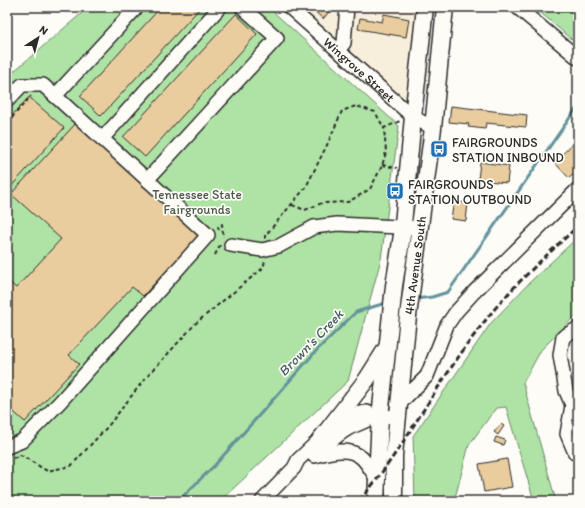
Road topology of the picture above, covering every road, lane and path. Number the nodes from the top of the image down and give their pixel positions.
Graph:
1 (137, 7) edge
2 (220, 7) edge
3 (242, 7) edge
4 (289, 7) edge
5 (347, 7) edge
6 (425, 7) edge
7 (445, 7) edge
8 (517, 7) edge
9 (338, 50) junction
10 (578, 58) edge
11 (55, 96) junction
12 (7, 101) edge
13 (407, 119) junction
14 (384, 128) junction
15 (433, 128) junction
16 (102, 139) junction
17 (382, 165) junction
18 (398, 168) dead end
19 (147, 180) junction
20 (578, 189) edge
21 (292, 205) junction
22 (403, 227) junction
23 (420, 228) junction
24 (265, 242) dead end
25 (231, 245) dead end
26 (265, 261) dead end
27 (578, 328) edge
28 (388, 346) junction
29 (575, 405) edge
30 (399, 410) junction
31 (378, 417) junction
32 (320, 440) junction
33 (10, 453) edge
34 (578, 453) edge
35 (314, 456) junction
36 (294, 468) junction
37 (377, 479) junction
38 (262, 501) edge
39 (376, 501) edge
40 (394, 501) edge

1 - 11 street
2 - 16 street
3 - 19 street
4 - 9 street, Wingrove Street
5 - 9 street
6 - 13 main road, 4th Avenue South
7 - 15 main road, 4th Avenue South
8 - 10 street
9 - 13 street, Wingrove Street
11 - 12 street
11 - 16 street
13 - 14 path
13 - 15 street, Wingrove Street
13 - 22 main road, 4th Avenue South
14 - 17 path
14 - 21 path
15 - 23 main road, 4th Avenue South
16 - 19 street
17 - 18 path
17 - 21 path
19 - 33 street
20 - 30 street
21 - 24 path
22 - 23 street
22 - 25 street
22 - 28 main road, 4th Avenue South
23 - 30 main road, 4th Avenue South
26 - 33 path
27 - 29 street
28 - 31 main road, 4th Avenue South
28 - 32 main road
29 - 34 street
30 - 31 street
30 - 40 main road, 4th Avenue South
31 - 32 street
31 - 35 street
31 - 37 main road, 4th Avenue South
32 - 36 street
35 - 36 street
35 - 37 street
36 - 38 street
37 - 39 main road, 4th Avenue South

